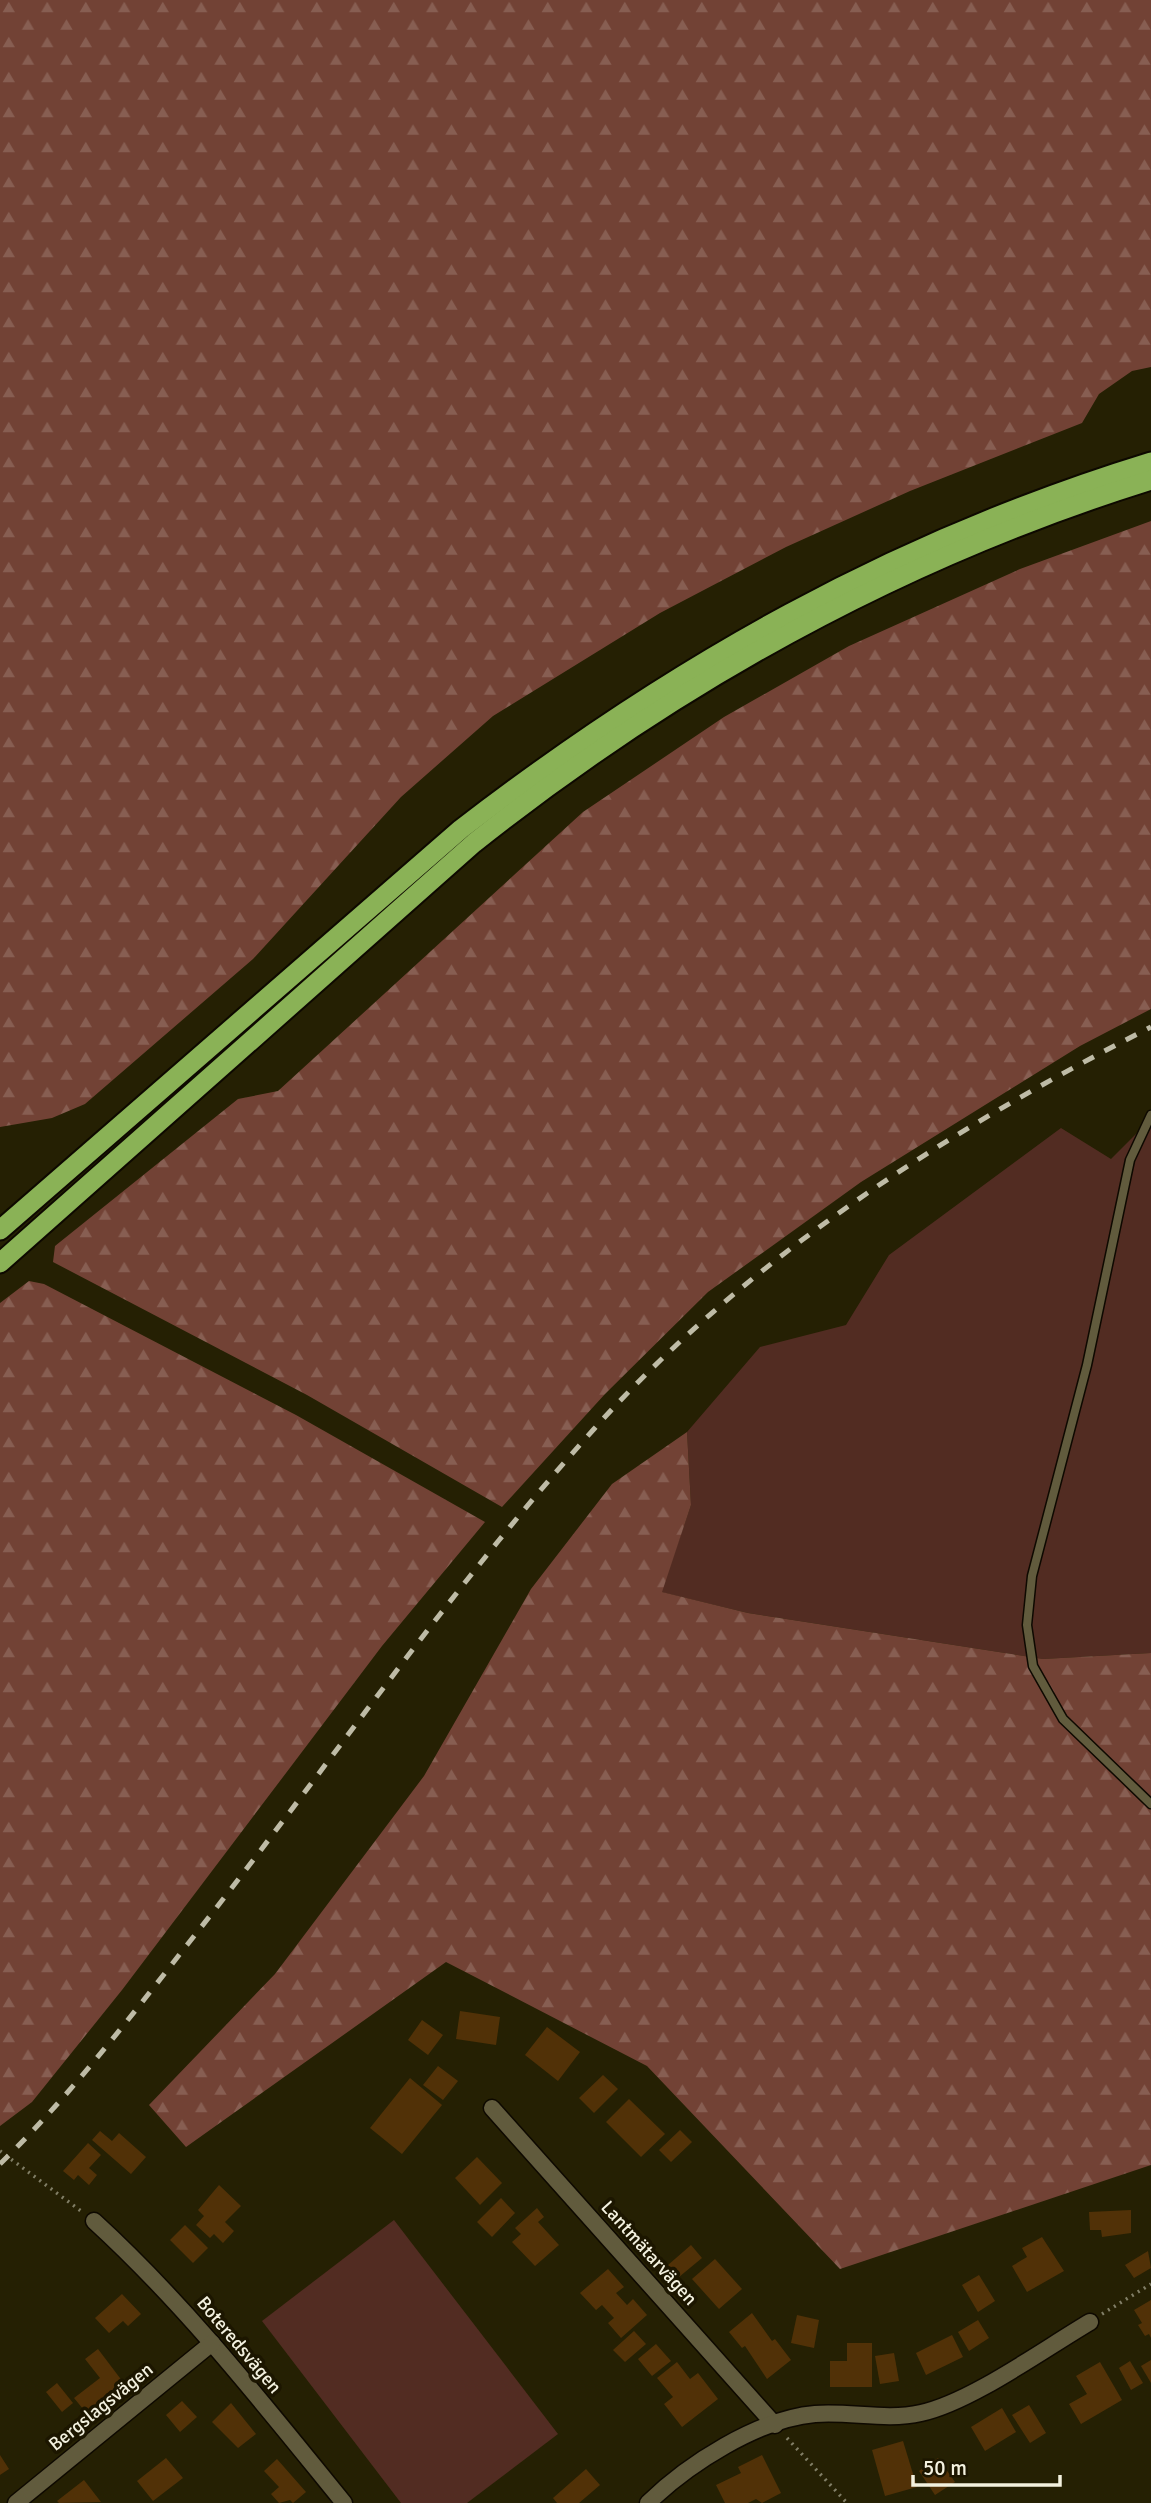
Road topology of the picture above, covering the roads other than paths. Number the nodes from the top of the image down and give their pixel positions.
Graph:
1 (1151, 462) edge
2 (1151, 480) edge
3 (1151, 1115) edge
4 (0, 1230) edge
5 (0, 1263) edge
6 (1151, 1804) edge
7 (492, 2108) dead end
8 (94, 2221) road end
9 (1090, 2322) road end
10 (212, 2343) junction
11 (775, 2425) junction
12 (20, 2502) edge
13 (341, 2502) edge
14 (648, 2503) edge

1 - 4 highway
2 - 5 highway
3 - 6 lane
7 - 11 street, Lantmätarvägen
8 - 10 street, Boteredsvägen
9 - 11 street
10 - 12 street, Bergslagsvägen
10 - 13 street, Boteredsvägen
11 - 14 street

